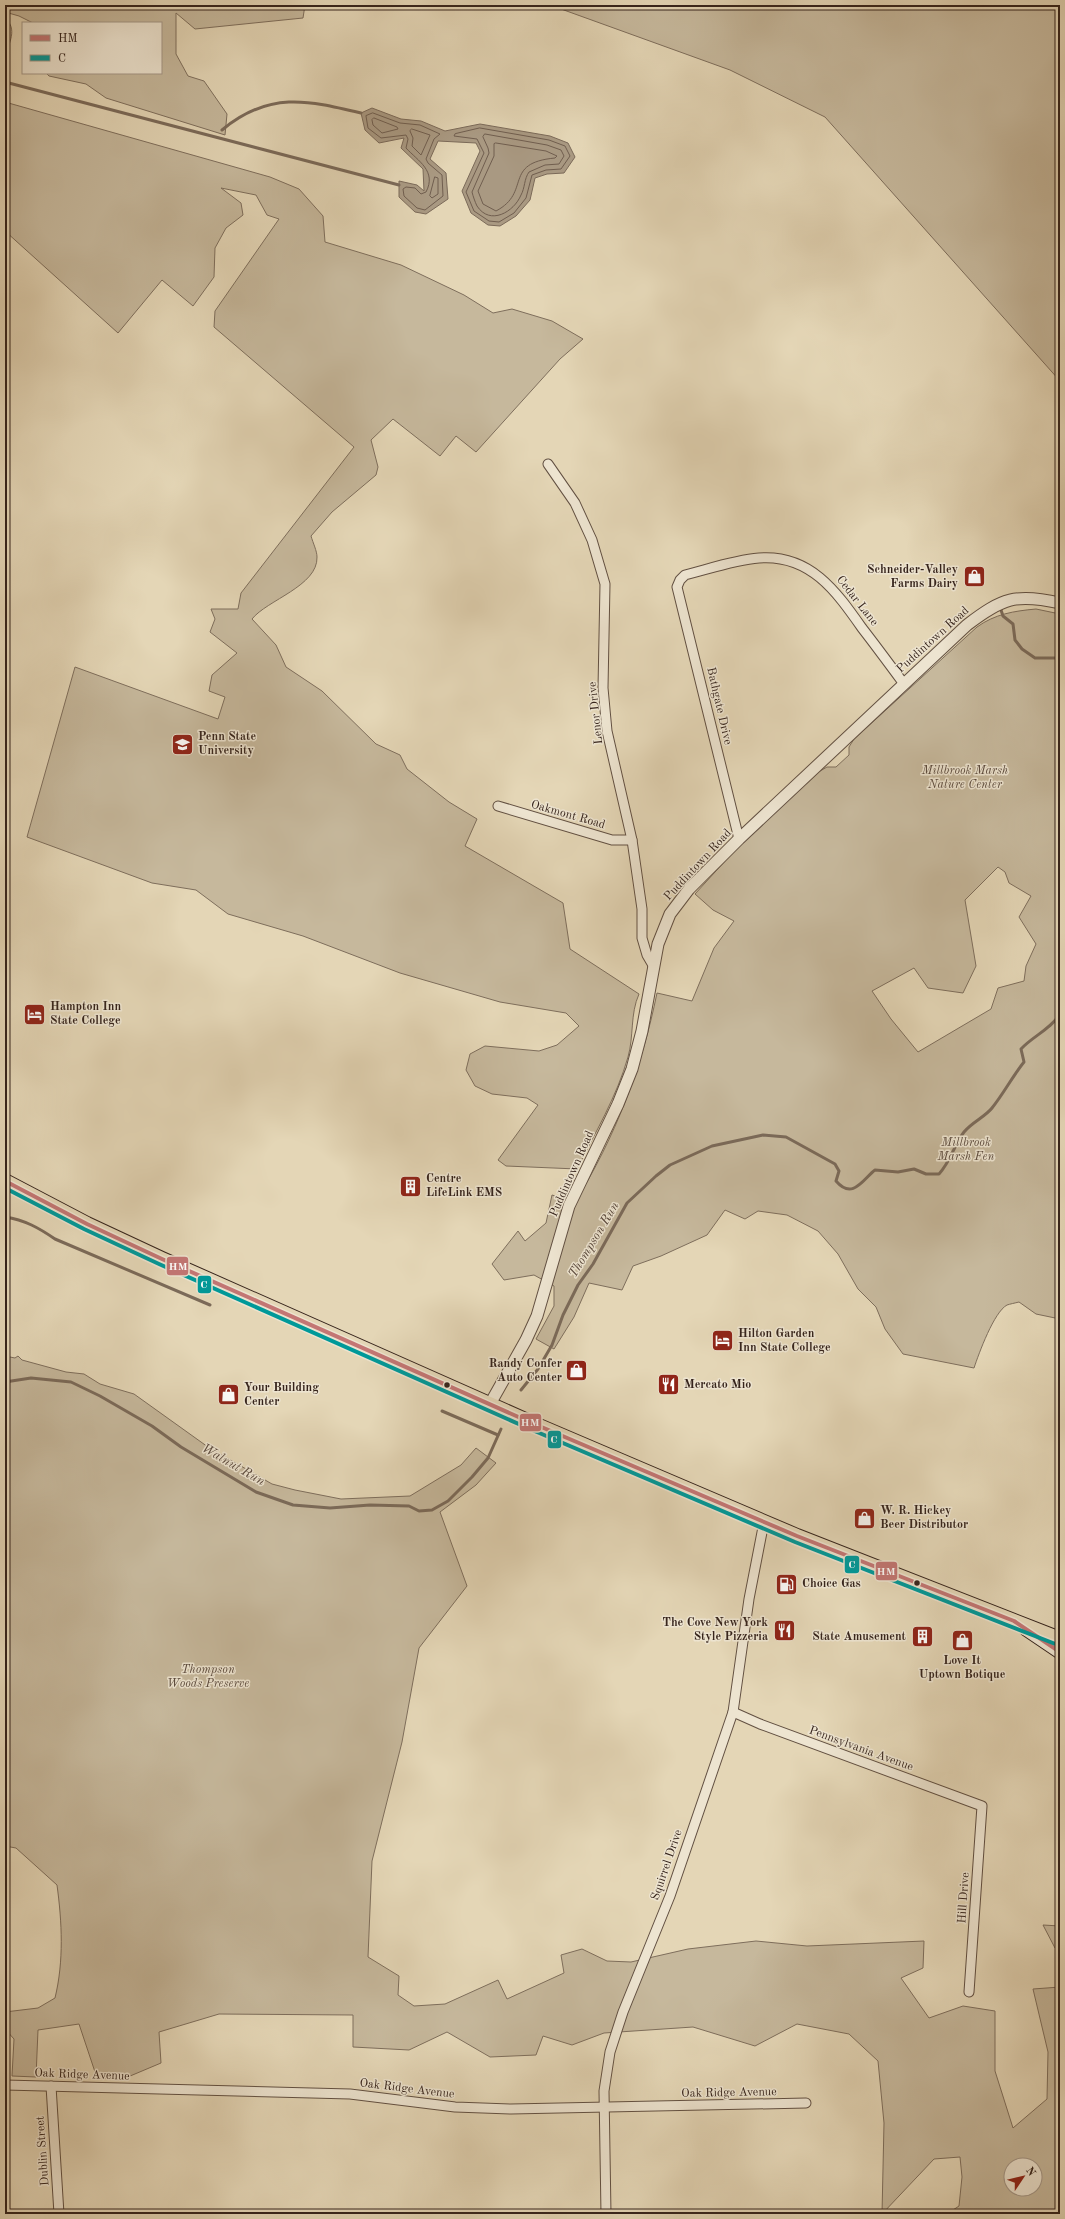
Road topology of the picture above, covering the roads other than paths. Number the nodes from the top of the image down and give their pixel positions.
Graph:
1 (548, 464) dead end
2 (680, 580) joint
3 (1060, 602) edge
4 (904, 684) junction
5 (498, 806) dead end
6 (739, 839) junction
7 (632, 840) junction
8 (654, 967) junction
9 (5, 1181) edge
10 (490, 1404) junction
11 (764, 1522) junction
12 (1014, 1621) junction
13 (1060, 1639) edge
14 (1060, 1652) edge
15 (732, 1712) junction
16 (982, 1806) joint
17 (969, 1992) dead end
18 (5, 2085) edge
19 (51, 2086) junction
20 (806, 2103) dead end
21 (604, 2108) junction
22 (59, 2214) edge
23 (606, 2214) edge

1 - 7 street, Lenor Drive
2 - 4 street, Cedar Lane
2 - 6 street, Bathgate Drive
3 - 4 street, Puddintown Road
4 - 6 street, Puddintown Road
5 - 7 street, Oakmont Road
6 - 8 street, Puddintown Road
7 - 8 street, Lenor Drive
8 - 10 street, Puddintown Road
9 - 10 main road
10 - 11 main road
11 - 12 main road
11 - 15 street, Squirrel Drive
12 - 13 main road
12 - 14 main road
15 - 16 street, Pennsylvania Avenue
15 - 21 street, Squirrel Drive
16 - 17 street, Hill Drive
18 - 19 street, Oak Ridge Avenue
19 - 21 street, Oak Ridge Avenue
19 - 22 street, Dublin Street
20 - 21 street, Oak Ridge Avenue
21 - 23 street, Squirrel Drive

